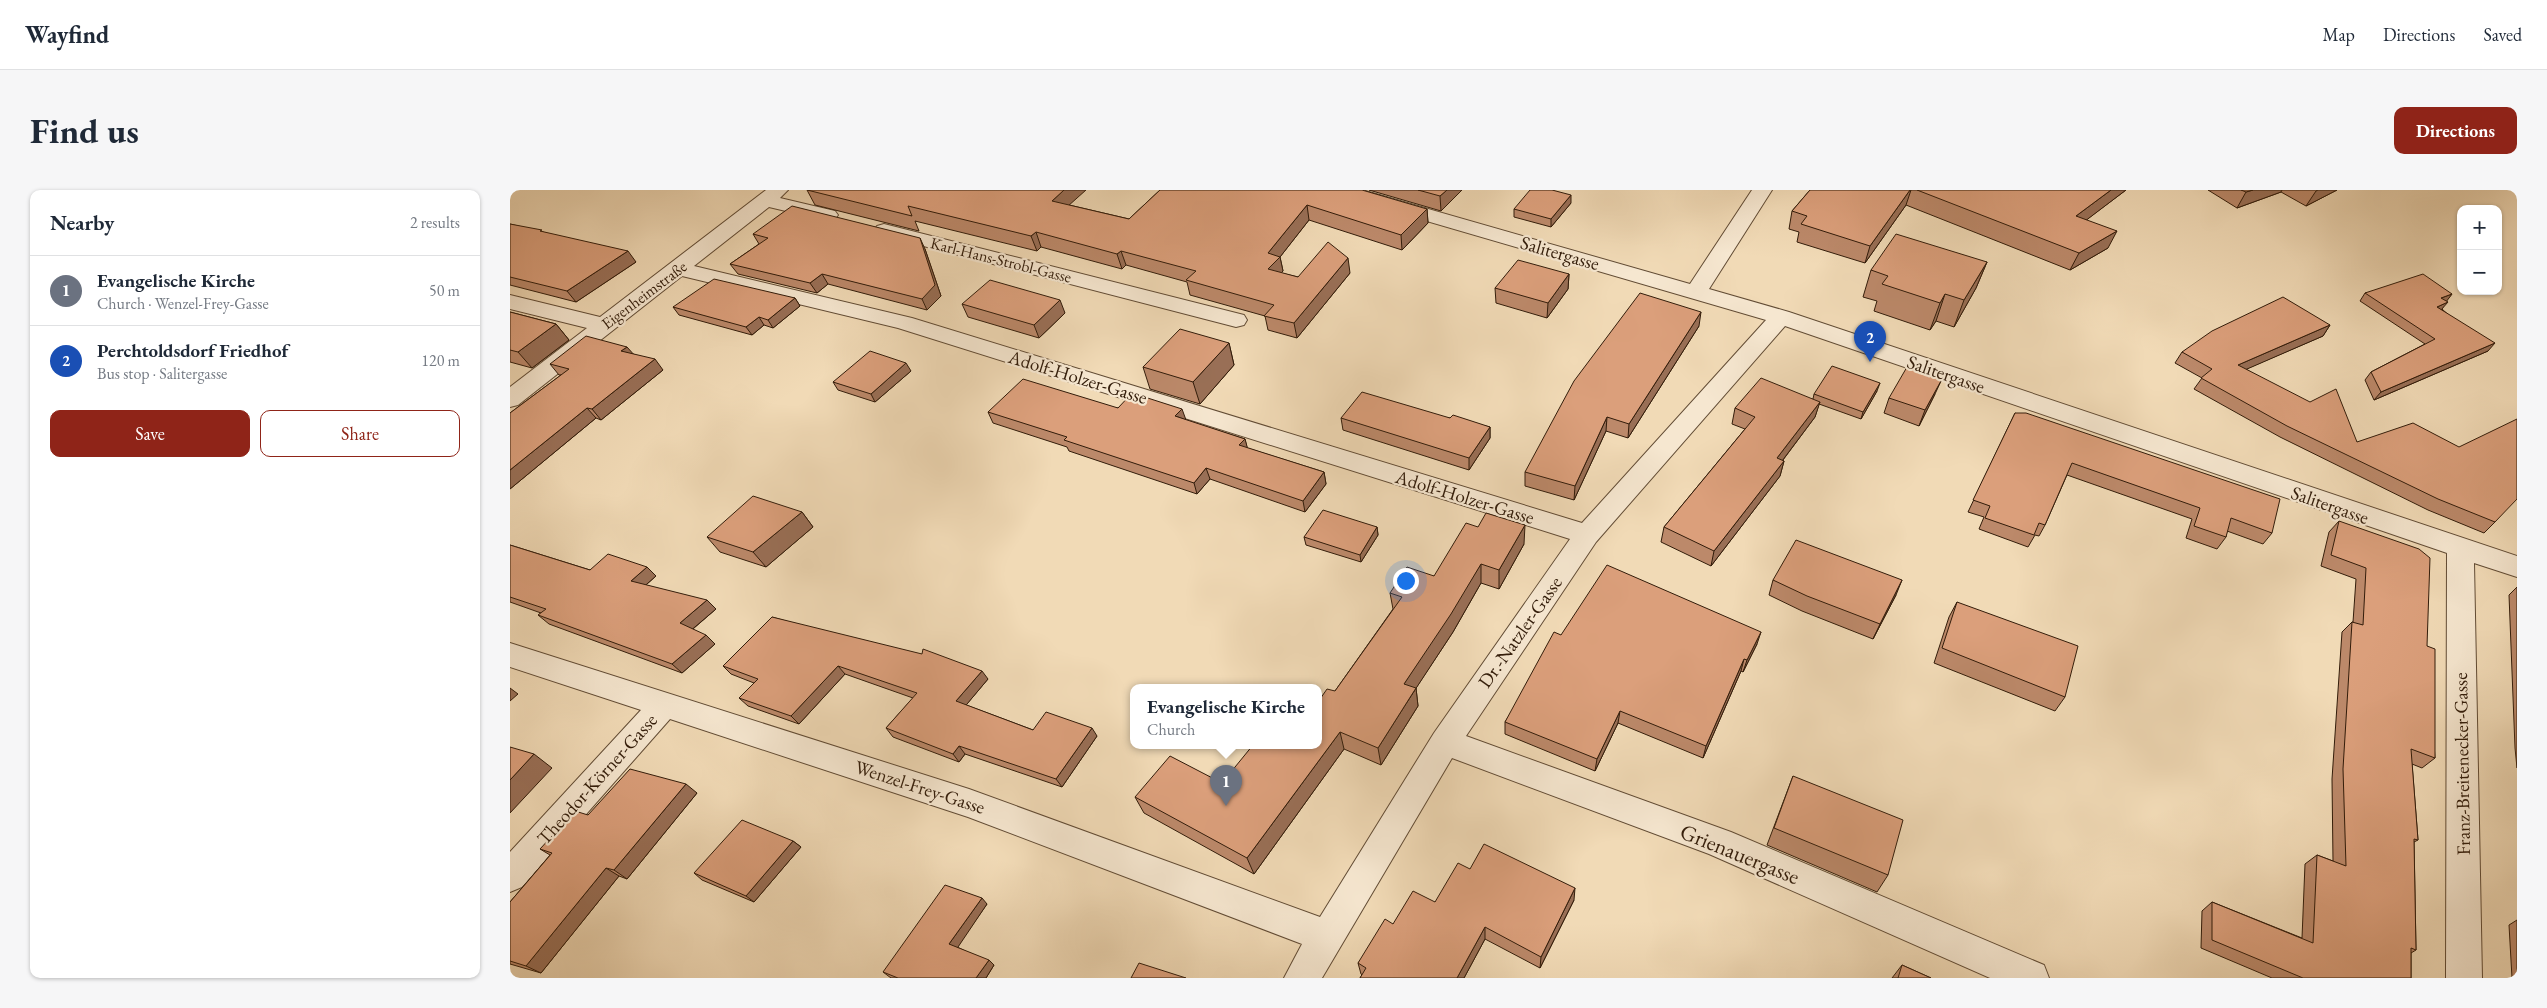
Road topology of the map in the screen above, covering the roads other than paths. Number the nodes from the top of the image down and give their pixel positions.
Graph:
1 (1341, 190) edge
2 (1762, 190) edge
3 (772, 195) edge
4 (680, 269) junction
5 (1696, 292) junction
6 (510, 302) edge
7 (1781, 317) junction
8 (1236, 320) dead end
9 (604, 325) junction
10 (510, 399) edge
11 (1587, 535) junction
12 (2460, 549) junction
13 (2517, 567) edge
14 (510, 655) edge
15 (665, 704) junction
16 (1445, 742) junction
17 (510, 876) edge
18 (1325, 936) junction
19 (1302, 978) edge
20 (2031, 978) edge
21 (2464, 978) edge

1 - 5 street, Salitergasse
2 - 5 street
3 - 4 street, Eigenheimstraße
3 - 8 street, Karl-Hans-Strobl-Gasse
4 - 9 street, Eigenheimstraße
4 - 11 street, Adolf-Holzer-Gasse
5 - 7 street, Salitergasse
6 - 9 street
7 - 11 street, Dr.-Natzler-Gasse
7 - 12 street, Salitergasse
9 - 10 street, Eigenheimstraße
11 - 16 street, Dr.-Natzler-Gasse
12 - 13 street, Salitergasse
12 - 21 street, Franz-Breitenecker-Gasse
14 - 15 street, Wenzel-Frey-Gasse
15 - 17 street, Theodor-Körner-Gasse
15 - 18 street, Wenzel-Frey-Gasse
16 - 18 street, Dr.-Natzler-Gasse
16 - 20 street, Grienauergasse
18 - 19 street, Dr.-Natzler-Gasse

